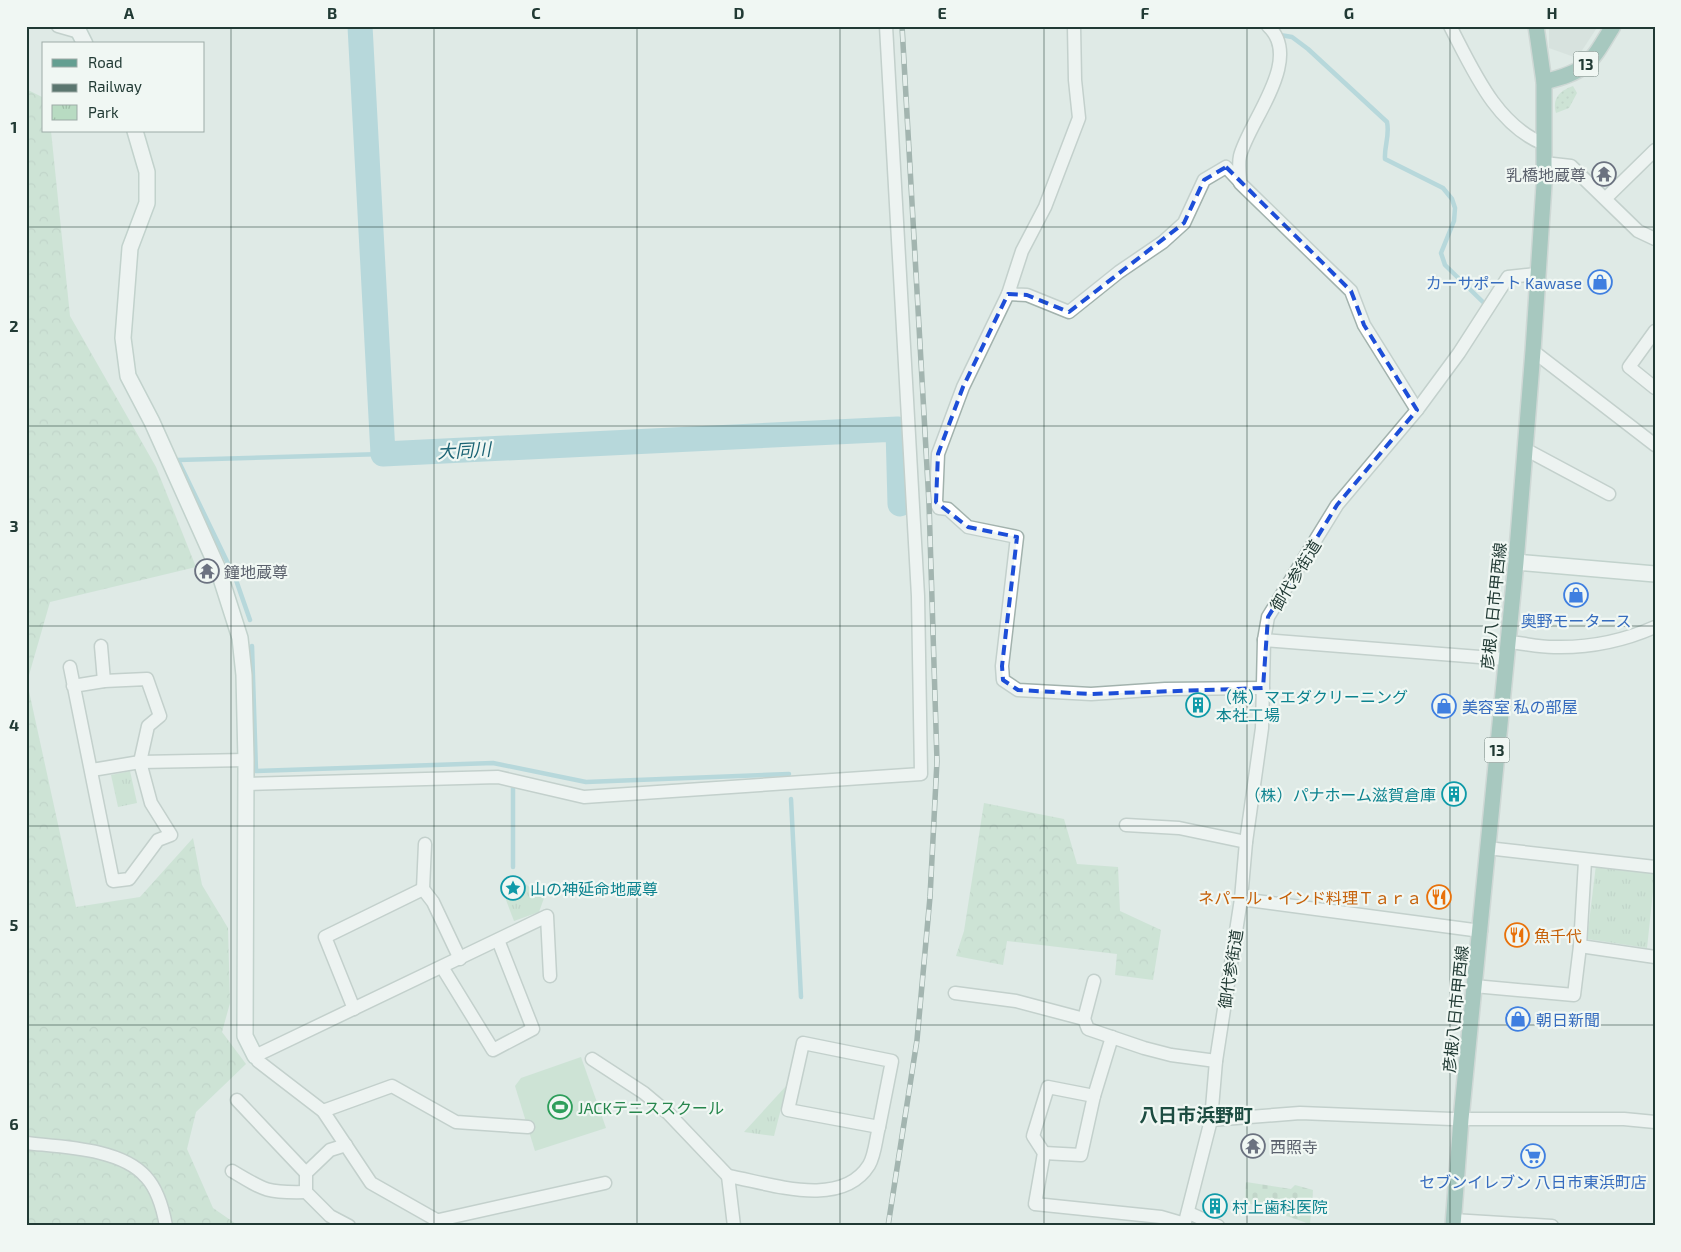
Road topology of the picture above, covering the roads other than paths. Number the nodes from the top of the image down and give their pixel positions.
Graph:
1 (58, 26) edge
2 (886, 26) edge
3 (1074, 26) edge
4 (1268, 26) edge
5 (1450, 26) edge
6 (1536, 26) edge
7 (1613, 26) edge
8 (80, 34) edge
9 (1544, 82) junction
10 (134, 132) edge
11 (1544, 144) junction
12 (1655, 150) edge
13 (1544, 163) junction
14 (1240, 182) junction
15 (1607, 198) junction
16 (1655, 239) edge
17 (1537, 274) junction
18 (1008, 294) junction
19 (1655, 331) edge
20 (1533, 351) junction
21 (1655, 388) edge
22 (1417, 410) junction
23 (1655, 445) edge
24 (1525, 449) junction
25 (1609, 494) dead end
26 (1516, 562) junction
27 (1655, 574) edge
28 (1655, 627) edge
29 (1264, 640) junction
30 (1508, 642) junction
31 (102, 646) dead end
32 (1505, 659) junction
33 (70, 667) dead end
34 (104, 681) junction
35 (73, 686) junction
36 (1263, 688) junction
37 (246, 760) junction
38 (140, 762) junction
39 (92, 770) junction
40 (246, 784) junction
41 (1126, 825) dead end
42 (1246, 842) junction
43 (425, 844) dead end
44 (1487, 848) junction
45 (1585, 861) junction
46 (1655, 867) edge
47 (422, 888) junction
48 (1241, 899) junction
49 (1481, 931) junction
50 (498, 940) junction
51 (1580, 946) junction
52 (1655, 957) edge
53 (460, 959) junction
54 (442, 967) junction
55 (550, 976) dead end
56 (1094, 981) dead end
57 (1474, 986) junction
58 (955, 993) dead end
59 (354, 1009) junction
60 (1084, 1019) junction
61 (1112, 1037) junction
62 (255, 1056) junction
63 (592, 1059) dead end
64 (1216, 1061) junction
65 (1094, 1096) junction
66 (237, 1100) dead end
67 (324, 1111) junction
68 (1461, 1119) junction
69 (1211, 1120) junction
70 (1655, 1122) edge
71 (528, 1127) dead end
72 (879, 1127) junction
73 (26, 1143) edge
74 (346, 1145) junction
75 (1044, 1153) junction
76 (232, 1171) dead end
77 (306, 1173) junction
78 (728, 1176) junction
79 (605, 1183) dead end
80 (306, 1192) junction
81 (1186, 1221) edge
82 (443, 1223) edge
83 (1453, 1223) edge
84 (166, 1226) edge
85 (349, 1226) edge
86 (734, 1226) edge
87 (1218, 1226) edge
88 (1552, 1226) edge

1 - 8 street
2 - 40 street
3 - 18 street
4 - 14 street
5 - 11 street
6 - 9 main road, 彦根八日市甲西線
7 - 9 main road, 13
9 - 11 main road, 彦根八日市甲西線 / 13
10 - 37 street
11 - 13 main road, 彦根八日市甲西線 / 13
12 - 15 street
13 - 15 street
13 - 17 main road, 彦根八日市甲西線 / 13
14 - 18 street
14 - 22 street
15 - 16 street
17 - 20 main road, 彦根八日市甲西線 / 13
17 - 22 street, 御代参街道
18 - 36 street
19 - 21 street
20 - 23 street
20 - 24 main road, 彦根八日市甲西線 / 13
22 - 29 street, 御代参街道
24 - 25 street
24 - 26 main road, 彦根八日市甲西線 / 13
26 - 27 street
26 - 30 main road, 彦根八日市甲西線 / 13
28 - 30 street
29 - 32 street
29 - 36 street, 御代参街道
30 - 32 main road, 彦根八日市甲西線 / 13
31 - 34 street
32 - 44 main road, 彦根八日市甲西線 / 13
33 - 35 street
34 - 35 street
34 - 38 street
35 - 39 street
36 - 42 street, 御代参街道
37 - 38 street
37 - 40 street
38 - 39 street
38 - 39 street
40 - 62 street
41 - 42 street
42 - 48 street, 御代参街道
43 - 47 street
44 - 45 street
44 - 49 main road, 彦根八日市甲西線 / 13
45 - 46 street
45 - 51 street
47 - 53 street
47 - 59 street
48 - 49 street
48 - 64 street, 御代参街道
49 - 57 main road, 彦根八日市甲西線 / 13
50 - 53 street
50 - 54 street
50 - 55 street
51 - 52 street
51 - 57 street
53 - 54 street
54 - 59 street
56 - 60 street
57 - 68 main road, 彦根八日市甲西線 / 13
58 - 60 street
59 - 62 street
60 - 61 street
61 - 64 street
61 - 65 street
62 - 67 street
63 - 78 street
64 - 69 street, 御代参街道
65 - 75 street
65 - 75 street
66 - 77 street
67 - 71 street
67 - 74 street
68 - 69 street
68 - 70 street
68 - 83 main road, 彦根八日市甲西線 / 13
69 - 81 street, 御代参街道
72 - 72 street
72 - 78 street
73 - 84 street
74 - 77 street
74 - 82 street
75 - 81 street
76 - 80 street
77 - 80 street
78 - 86 street
79 - 82 street
80 - 85 street
81 - 87 street
83 - 88 street

